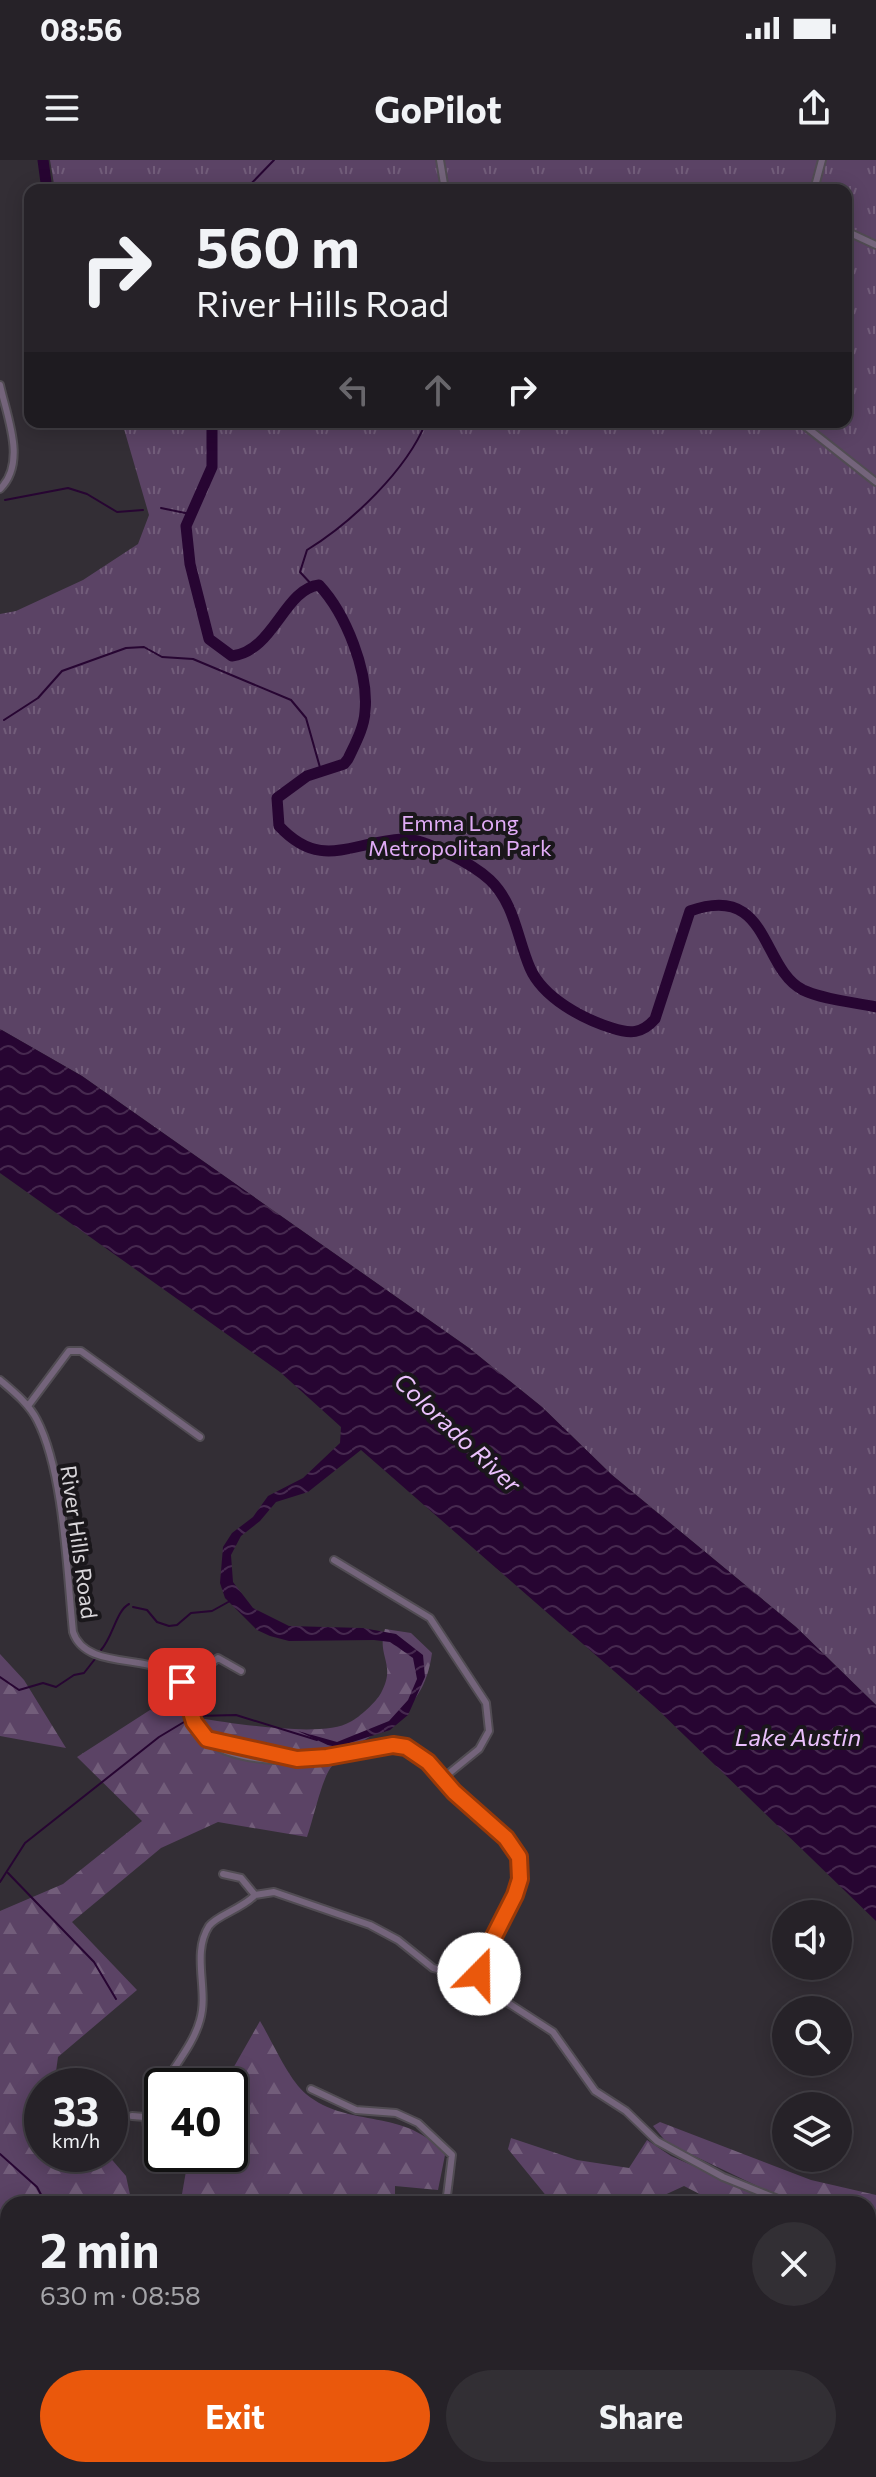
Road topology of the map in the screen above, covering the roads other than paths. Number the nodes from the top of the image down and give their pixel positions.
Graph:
1 (440, 160) edge
2 (822, 160) edge
3 (444, 184) edge
4 (814, 184) edge
5 (852, 234) edge
6 (876, 245) edge
7 (0, 385) edge
8 (808, 428) edge
9 (876, 482) edge
10 (0, 489) edge
11 (0, 1380) edge
12 (28, 1406) junction
13 (200, 1437) dead end
14 (334, 1560) dead end
15 (241, 1671) dead end
16 (184, 1685) junction
17 (442, 1779) junction
18 (223, 1874) dead end
19 (255, 1895) junction
20 (481, 1980) junction
21 (174, 2068) edge
22 (311, 2089) dead end
23 (132, 2116) dead end
24 (144, 2117) edge
25 (447, 2196) edge
26 (770, 2196) edge

1 - 3 street
2 - 4 street
5 - 6 street
7 - 10 street
8 - 9 street
11 - 12 street, River Hills Road
12 - 13 street
12 - 16 street, River Hills Road
14 - 17 street
15 - 16 street
16 - 17 street
17 - 20 street
18 - 19 street
19 - 20 street
19 - 21 street
20 - 26 street
22 - 25 street
23 - 24 street

